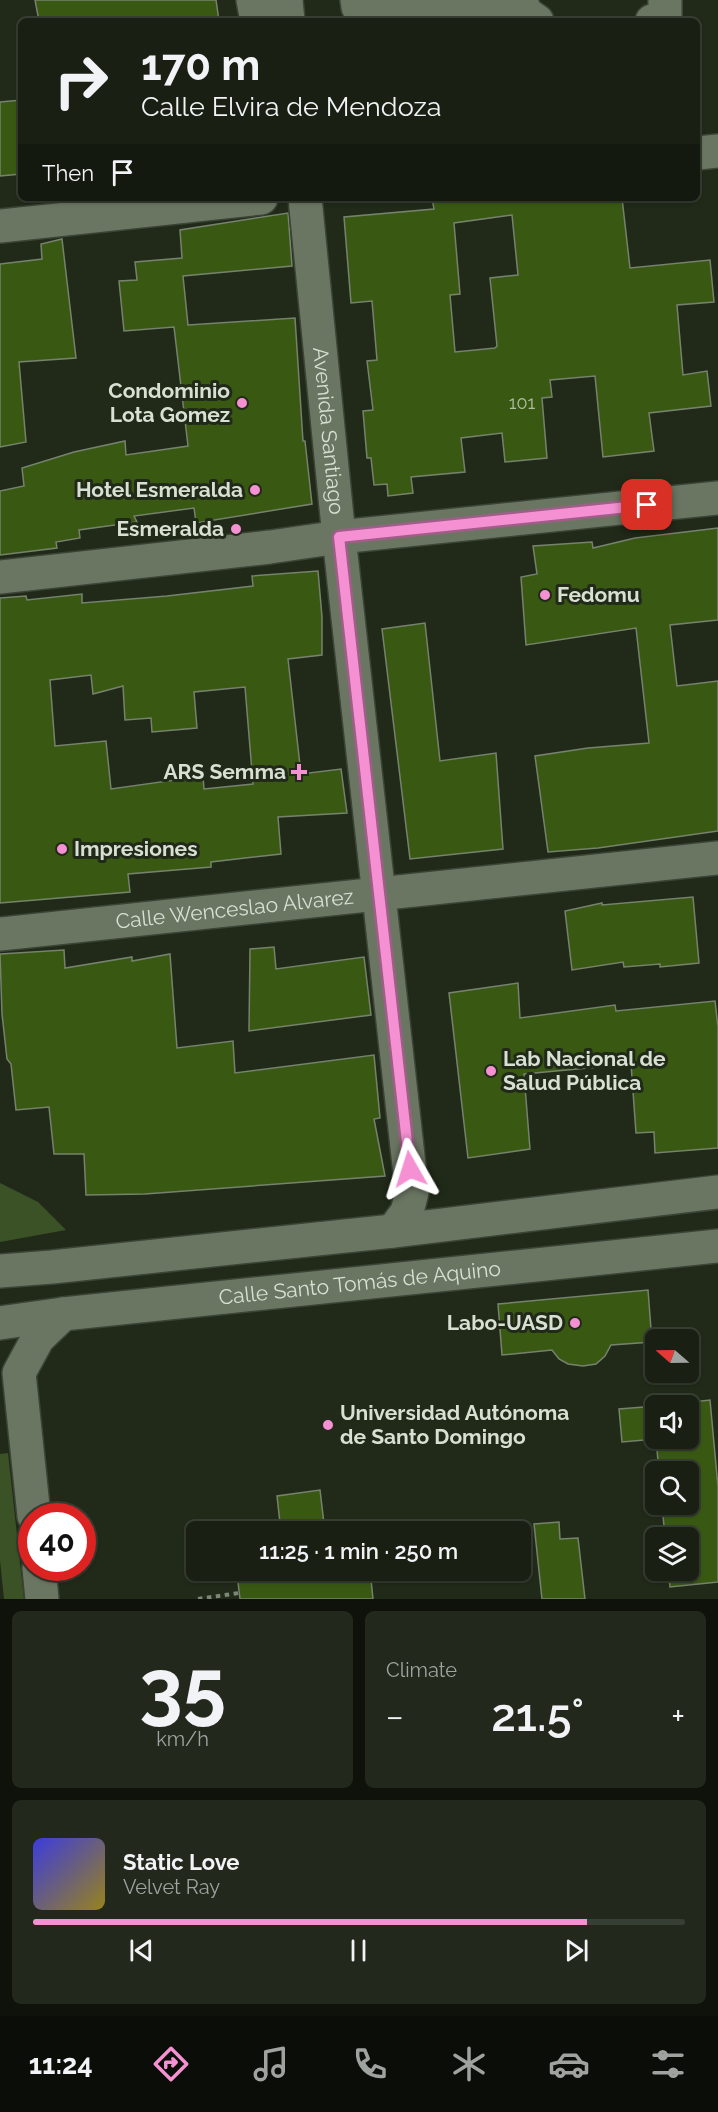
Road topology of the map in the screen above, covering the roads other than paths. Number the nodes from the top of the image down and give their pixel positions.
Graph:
1 (253, 0) edge
2 (286, 0) edge
3 (357, 0) edge
4 (519, 0) edge
5 (256, 18) edge
6 (288, 18) edge
7 (533, 18) edge
8 (718, 151) edge
9 (700, 153) edge
10 (233, 201) edge
11 (305, 201) edge
12 (0, 226) edge
13 (718, 498) edge
14 (339, 537) junction
15 (0, 577) edge
16 (718, 858) edge
17 (380, 893) junction
18 (0, 934) edge
19 (718, 1192) edge
20 (393, 1231) junction
21 (718, 1246) edge
22 (52, 1267) junction
23 (0, 1271) edge
24 (0, 1284) edge
25 (63, 1314) junction
26 (0, 1323) edge
27 (10, 1374) edge
28 (32, 1503) edge
29 (40, 1581) edge
30 (42, 1599) edge

1 - 5 street
2 - 6 street
3 - 4 street
4 - 7 street
8 - 9 street
10 - 12 street
11 - 14 street, Avenida Santiago
13 - 14 street
14 - 15 street
14 - 17 street, Avenida Santiago
16 - 17 street, Calle Wenceslao Alvarez
17 - 18 street, Calle Wenceslao Alvarez
17 - 20 street, Avenida Santiago
19 - 20 street
20 - 22 street
21 - 25 street, Calle Santo Tomás de Aquino
22 - 23 street
22 - 24 street
25 - 26 street, Calle Santo Tomás de Aquino
25 - 27 street
27 - 28 street
29 - 30 street

